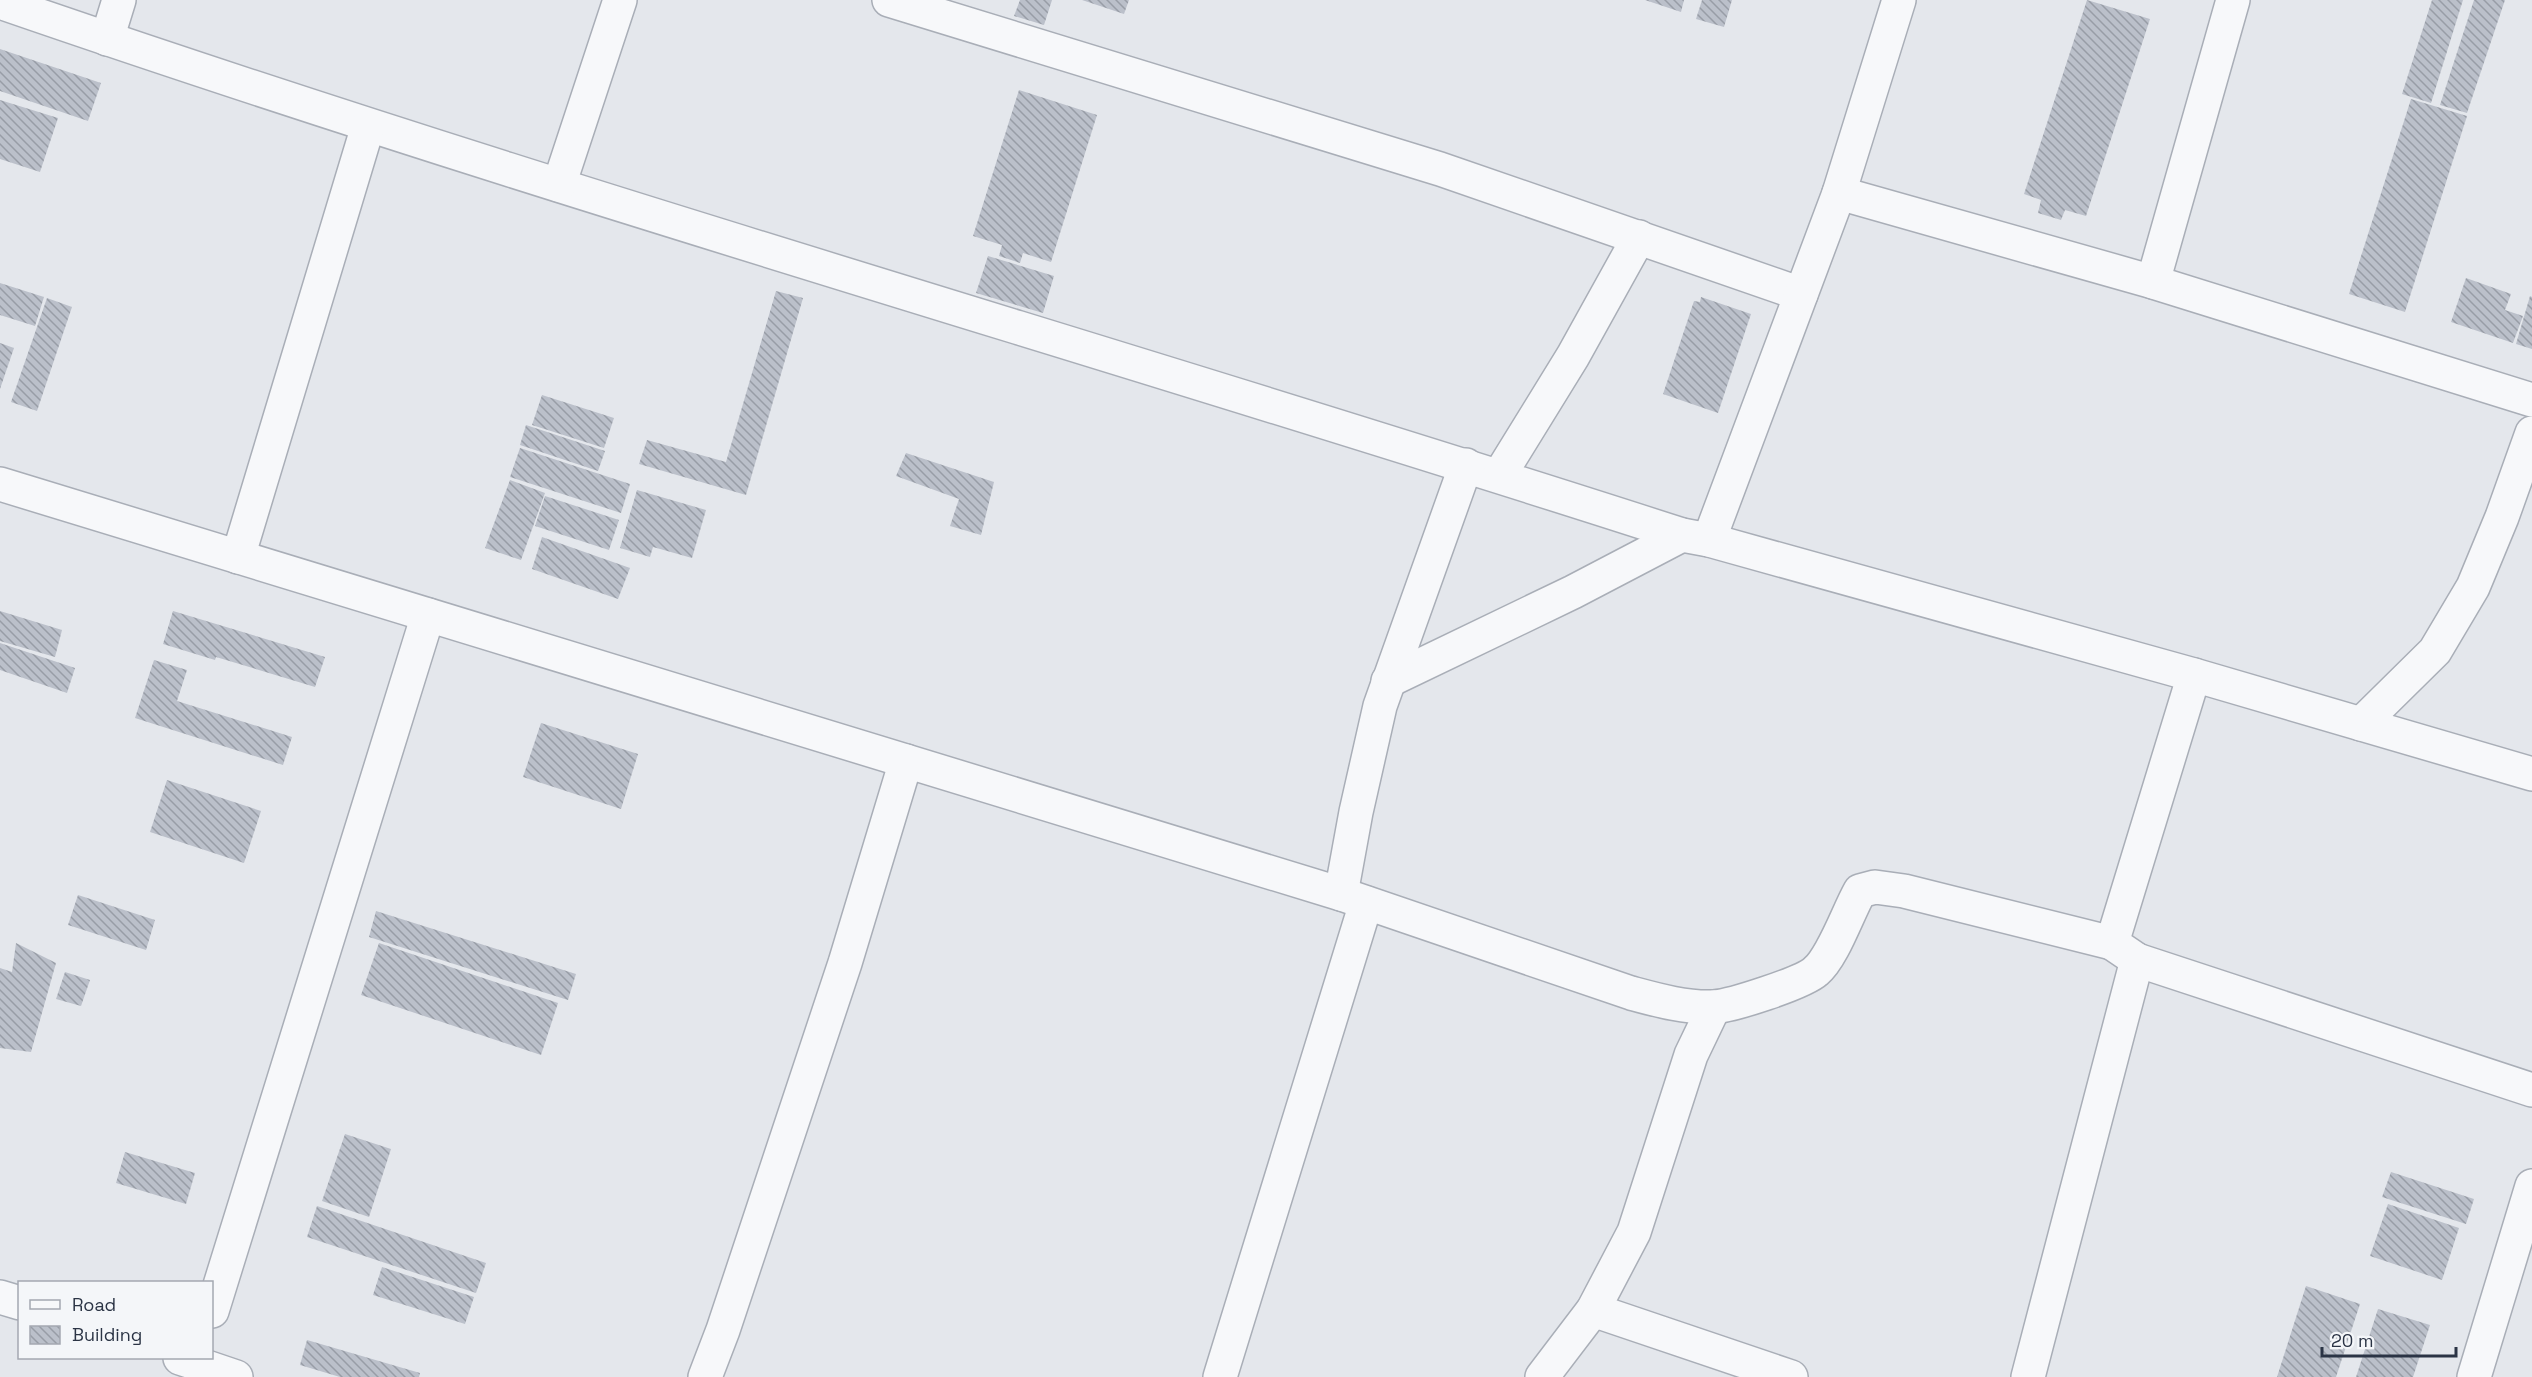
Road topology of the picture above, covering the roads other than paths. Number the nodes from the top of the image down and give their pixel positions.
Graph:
1 (119, 0) edge
2 (620, 0) edge
3 (890, 0) edge
4 (1899, 0) edge
5 (2233, 0) edge
6 (0, 2) edge
7 (107, 39) junction
8 (368, 126) junction
9 (559, 185) junction
10 (1839, 193) junction
11 (1639, 237) junction
12 (2153, 282) junction
13 (1801, 294) junction
14 (2532, 400) edge
15 (2532, 433) edge
16 (1466, 465) junction
17 (1498, 476) junction
18 (0, 484) edge
19 (1695, 538) junction
20 (238, 556) junction
21 (428, 615) junction
22 (2194, 675) junction
23 (1388, 681) junction
24 (2361, 724) junction
25 (906, 761) junction
26 (2532, 774) edge
27 (1354, 898) junction
28 (2124, 952) junction
29 (1714, 1007) junction
30 (2532, 1090) edge
31 (2532, 1186) edge
32 (0, 1297) edge
33 (18, 1302) edge
34 (213, 1308) edge
35 (1593, 1310) junction
36 (191, 1359) edge
37 (236, 1377) edge
38 (705, 1377) edge
39 (1220, 1377) edge
40 (1542, 1377) edge
41 (1791, 1377) edge
42 (2028, 1377) edge
43 (2474, 1377) edge

1 - 7 street
2 - 9 street
3 - 11 street
4 - 10 street
5 - 12 street
6 - 7 street
7 - 8 street
8 - 9 street
8 - 20 street
9 - 16 street
10 - 12 street
10 - 13 street
11 - 13 street
11 - 17 street
12 - 14 street
13 - 19 street
15 - 24 street
16 - 17 street
16 - 23 street
17 - 19 street
18 - 20 street
19 - 22 street
19 - 23 street
20 - 21 street
21 - 25 street
21 - 34 street
22 - 24 street
22 - 28 street
23 - 27 street
24 - 26 street
25 - 27 street
25 - 38 street
27 - 29 street
27 - 39 street
28 - 29 street
28 - 30 street
28 - 42 street
29 - 35 street
31 - 43 street
32 - 33 street
35 - 40 street
35 - 41 street
36 - 37 street

